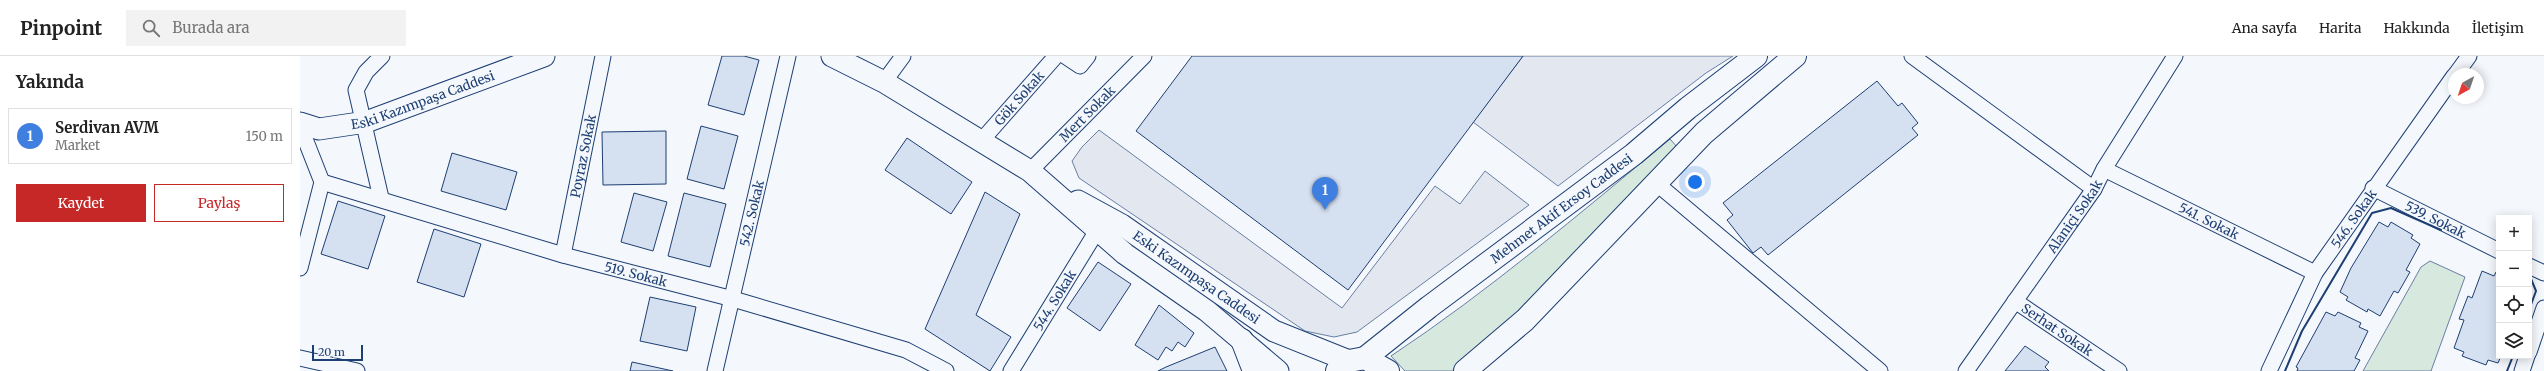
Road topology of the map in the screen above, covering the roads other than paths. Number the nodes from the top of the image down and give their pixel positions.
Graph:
1 (382, 56) edge
2 (544, 56) edge
3 (603, 56) edge
4 (788, 56) edge
5 (832, 56) edge
6 (903, 56) edge
7 (1056, 56) edge
8 (1065, 56) edge
9 (1144, 56) edge
10 (1756, 56) edge
11 (1795, 56) edge
12 (2175, 56) edge
13 (2469, 56) edge
14 (1920, 58) edge
15 (1084, 61) edge
16 (2460, 68) edge
17 (884, 82) junction
18 (2448, 85) edge
19 (300, 123) edge
20 (362, 123) junction
21 (300, 126) edge
22 (982, 140) junction
23 (2104, 168) junction
24 (1030, 171) junction
25 (322, 182) junction
26 (1656, 183) junction
27 (1048, 184) junction
28 (2373, 188) junction
29 (2094, 189) junction
30 (381, 198) junction
31 (1098, 229) junction
32 (2496, 250) edge
33 (562, 255) junction
34 (2532, 267) edge
35 (300, 268) edge
36 (2315, 273) junction
37 (2544, 273) edge
38 (733, 299) junction
39 (2015, 301) junction
40 (2544, 308) edge
41 (1525, 320) junction
42 (1242, 340) junction
43 (2532, 343) edge
44 (300, 358) edge
45 (2527, 359) edge
46 (1350, 363) edge
47 (357, 371) edge
48 (715, 371) edge
49 (946, 371) edge
50 (1011, 371) edge
51 (1254, 371) edge
52 (1278, 371) edge
53 (1388, 371) edge
54 (1466, 371) edge
55 (1486, 371) edge
56 (1880, 371) edge
57 (1966, 371) edge
58 (2119, 371) edge
59 (2269, 371) edge
60 (2522, 371) edge

1 - 20 street
2 - 20 street, Eski Kazımpaşa Caddesi
3 - 33 street, Poyraz Sokak
4 - 38 street, 542. Sokak
5 - 17 street, Eski Kazımpaşa Caddesi
6 - 17 street
7 - 22 street, Gök Sokak
8 - 15 street
9 - 24 street, Mert Sokak
10 - 46 main road, Mehmet Akif Ersoy Caddesi
11 - 26 main road
12 - 23 street, Alaniçi Sokak
13 - 16 street, 546. Sokak
14 - 29 street
17 - 22 street, Eski Kazımpaşa Caddesi
18 - 28 street, 546. Sokak
19 - 20 street, Eski Kazımpaşa Caddesi
20 - 30 street
21 - 25 street
22 - 24 street, Eski Kazımpaşa Caddesi
23 - 29 street, Alaniçi Sokak
23 - 36 street, 541. Sokak
24 - 27 street, Eski Kazımpaşa Caddesi
25 - 30 street, 519. Sokak
25 - 35 street
26 - 41 main road
26 - 56 street
27 - 31 street, Eski Kazımpaşa Caddesi
27 - 46 street, Eski Kazımpaşa Caddesi
28 - 32 street, 539. Sokak
28 - 36 street, 546. Sokak
29 - 39 street, Alaniçi Sokak
30 - 33 street, 519. Sokak
31 - 42 street, Eski Kazımpaşa Caddesi
31 - 50 street, 544. Sokak
33 - 38 street, 519. Sokak
34 - 37 street
36 - 59 street, 546. Sokak
38 - 48 street, 542. Sokak
38 - 49 street, 519. Sokak
39 - 57 street, Alaniçi Sokak
39 - 58 street, Serhat Sokak
40 - 43 street
41 - 54 main road
41 - 55 main road
42 - 51 main road
42 - 52 street, Eski Kazımpaşa Caddesi
44 - 47 street
45 - 60 street
46 - 53 main road

